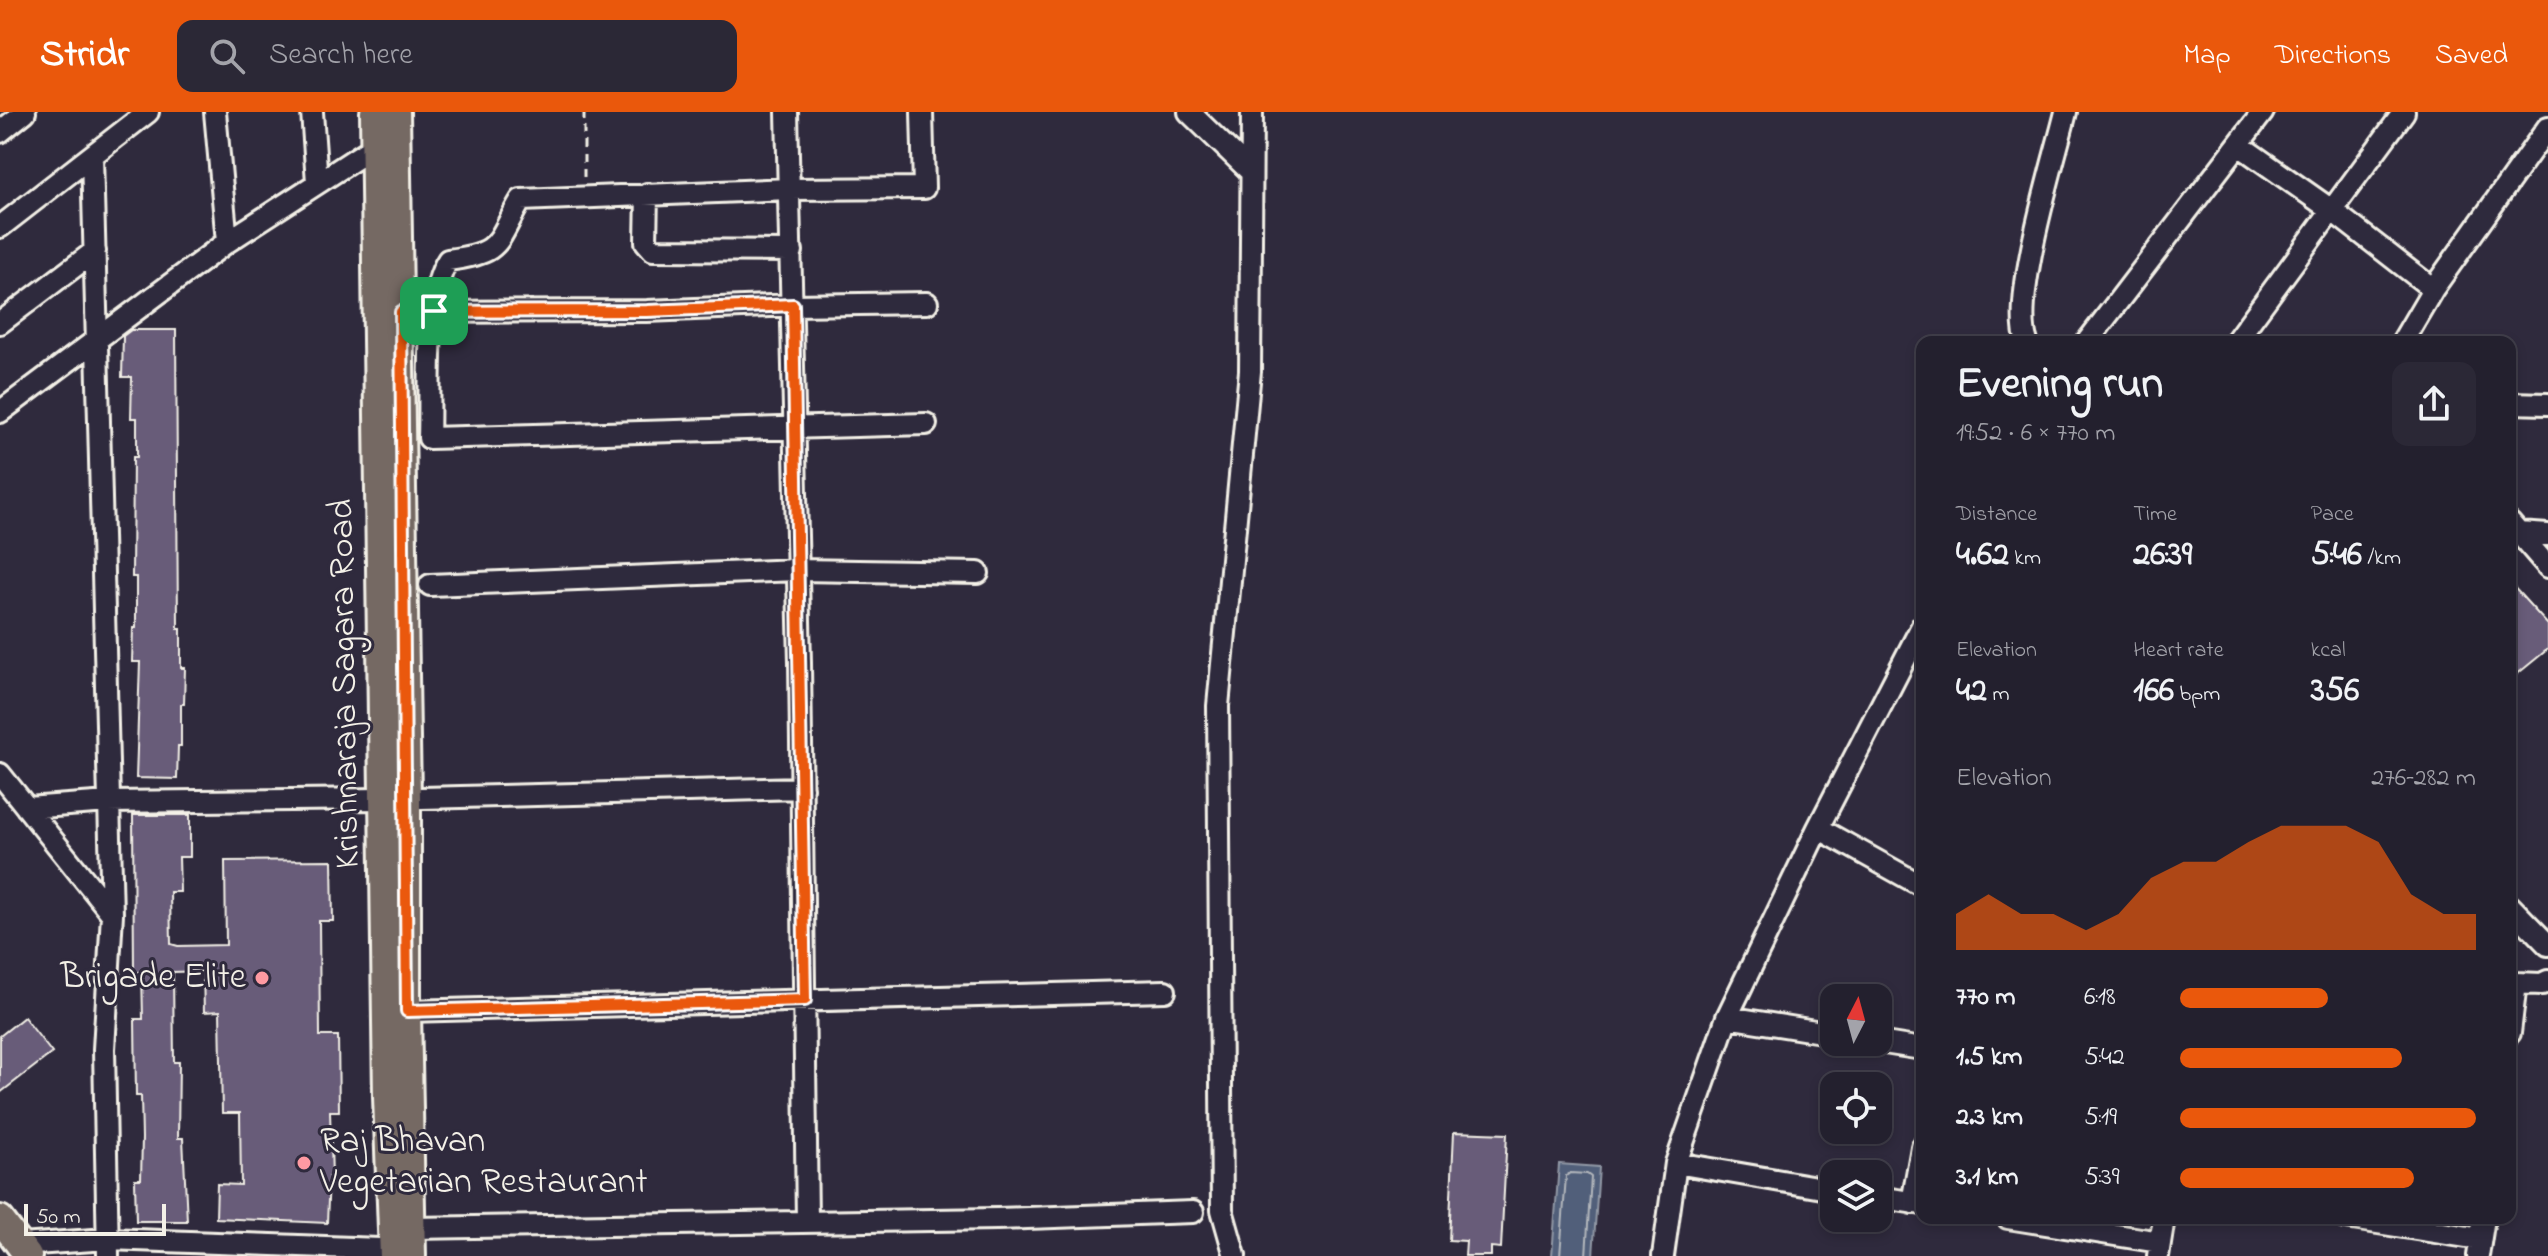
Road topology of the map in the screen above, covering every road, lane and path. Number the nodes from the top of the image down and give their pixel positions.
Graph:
1 (25, 112) edge
2 (148, 112) edge
3 (215, 112) edge
4 (312, 112) edge
5 (374, 112) edge
6 (396, 112) edge
7 (584, 112) edge
8 (787, 112) edge
9 (922, 112) edge
10 (1189, 112) edge
11 (1252, 112) edge
12 (2066, 112) edge
13 (2263, 112) edge
14 (2404, 112) edge
15 (2548, 127) edge
16 (0, 132) edge
17 (2239, 145) junction
18 (375, 146) junction
19 (92, 156) junction
20 (1251, 172) junction
21 (317, 182) junction
22 (790, 189) junction
23 (647, 194) junction
24 (584, 196) junction
25 (2330, 209) junction
26 (0, 227) edge
27 (227, 242) junction
28 (95, 251) junction
29 (792, 251) junction
30 (2433, 289) junction
31 (927, 303) dead end
32 (793, 305) junction
33 (434, 311) junction
34 (401, 312) junction
35 (0, 323) edge
36 (2025, 336) edge
37 (2092, 336) edge
38 (2239, 336) edge
39 (2406, 336) edge
40 (98, 338) junction
41 (2516, 403) edge
42 (2548, 404) edge
43 (0, 412) edge
44 (926, 424) dead end
45 (795, 428) junction
46 (2516, 528) edge
47 (2516, 530) edge
48 (2548, 535) edge
49 (2548, 567) edge
50 (798, 570) junction
51 (978, 573) dead end
52 (430, 585) dead end
53 (1916, 638) edge
54 (0, 774) edge
55 (802, 788) junction
56 (395, 799) junction
57 (109, 802) junction
58 (27, 808) junction
59 (1818, 828) junction
60 (1916, 883) edge
61 (2516, 912) edge
62 (112, 914) junction
63 (2548, 945) edge
64 (2548, 981) edge
65 (2516, 982) edge
66 (1165, 991) dead end
67 (805, 1000) junction
68 (407, 1011) junction
69 (1727, 1017) junction
70 (1820, 1032) edge
71 (1892, 1044) edge
72 (1916, 1048) edge
73 (1676, 1163) junction
74 (1820, 1188) edge
75 (1892, 1200) edge
76 (1916, 1204) edge
77 (1193, 1212) dead end
78 (0, 1219) edge
79 (807, 1222) junction
80 (2037, 1224) edge
81 (2163, 1224) edge
82 (2373, 1224) edge
83 (2483, 1224) edge
84 (108, 1248) edge
85 (405, 1248) edge
86 (2479, 1248) edge
87 (2159, 1249) edge
88 (24, 1251) edge
89 (1235, 1256) edge
90 (1663, 1256) edge

1 - 16 street
2 - 19 street
3 - 27 street
4 - 21 street
5 - 18 main road, Krishnaraja Sagara Road
6 - 34 main road, Krishnaraja Sagara Road
7 - 24 path
8 - 22 street
9 - 22 street
10 - 20 street
11 - 20 street
12 - 36 street
13 - 17 street
14 - 25 street
15 - 30 street
17 - 25 street
17 - 37 street
18 - 21 street
18 - 56 main road, Krishnaraja Sagara Road
19 - 26 street
19 - 28 street
20 - 89 street
21 - 27 street
22 - 23 street
22 - 29 street
23 - 24 street
23 - 29 street
24 - 33 street
25 - 30 street
25 - 38 street
27 - 40 street
28 - 35 street
28 - 40 street
29 - 32 street
30 - 39 street
31 - 32 street
32 - 33 street
32 - 45 street
33 - 34 street
33 - 45 street
34 - 56 main road, Krishnaraja Sagara Road
40 - 43 street
40 - 57 street
41 - 42 street
44 - 45 street
45 - 50 street
46 - 48 street
47 - 49 street
50 - 51 street
50 - 52 street
50 - 55 street
53 - 59 street
54 - 58 street
55 - 56 street
55 - 67 street
56 - 57 street
56 - 68 main road, Krishnaraja Sagara Road
56 - 85 main road, Krishnaraja Sagara Road
57 - 58 street
57 - 62 street
58 - 62 street
59 - 60 street
59 - 69 street
61 - 63 street
62 - 84 street
64 - 65 street
66 - 67 street
67 - 68 street
67 - 79 street
68 - 85 main road, Krishnaraja Sagara Road
69 - 70 street
69 - 73 street
71 - 72 street
73 - 74 street
73 - 90 street
75 - 76 street
77 - 79 street
78 - 88 main road
79 - 85 street
80 - 87 street
81 - 87 street
82 - 86 street
83 - 86 street
84 - 85 street
84 - 88 street

